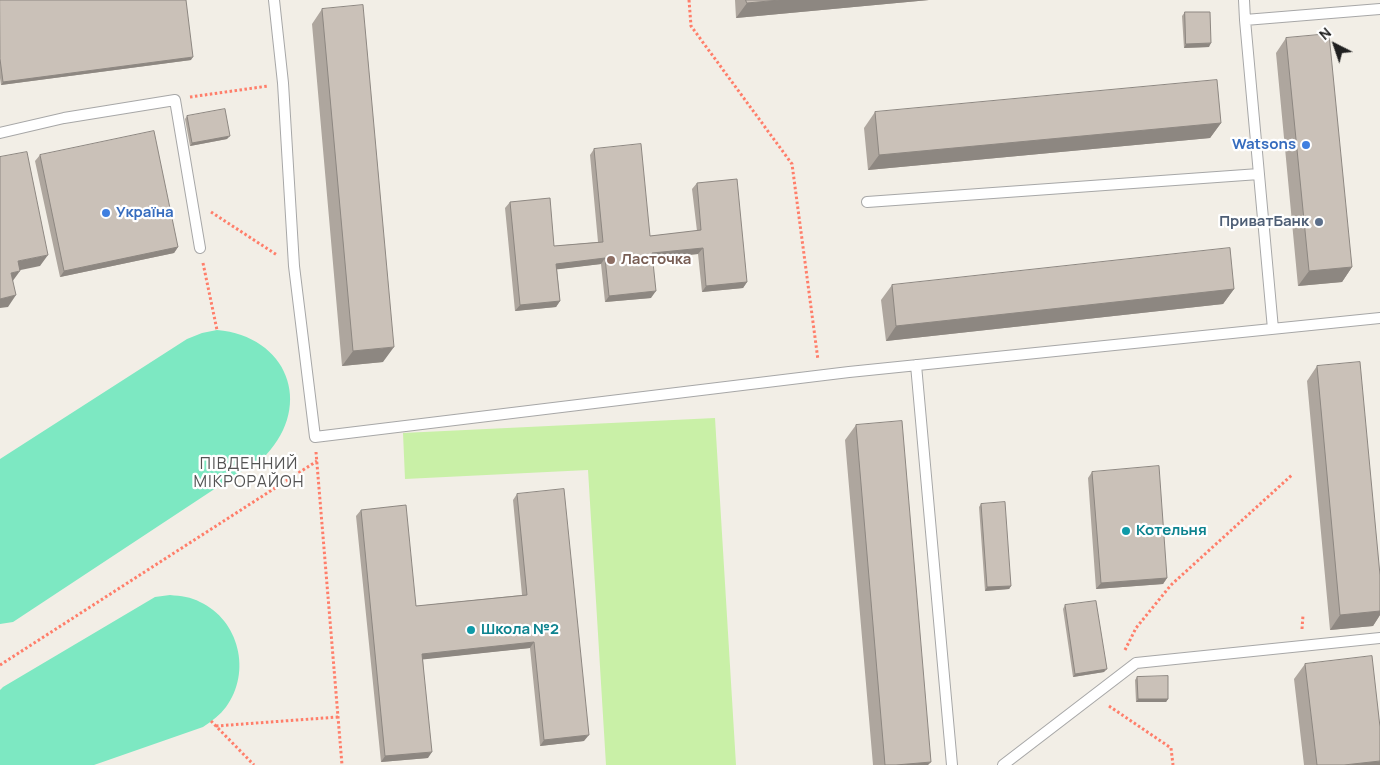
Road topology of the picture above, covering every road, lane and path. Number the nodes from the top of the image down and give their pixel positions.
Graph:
1 (274, 0) edge
2 (689, 0) edge
3 (1244, 0) edge
4 (1380, 9) edge
5 (1245, 20) junction
6 (283, 83) junction
7 (175, 100) junction
8 (0, 134) edge
9 (1258, 174) junction
10 (191, 199) junction
11 (867, 202) dead end
12 (200, 248) joint
13 (294, 266) junction
14 (1380, 318) edge
15 (1273, 329) junction
16 (217, 330) dead end
17 (916, 365) junction
18 (820, 376) junction
19 (315, 437) junction
20 (317, 461) junction
21 (1293, 474) dead end
22 (1380, 638) edge
23 (1124, 652) dead end
24 (0, 665) edge
25 (1094, 695) junction
26 (338, 717) junction
27 (211, 721) dead end
28 (216, 726) junction
29 (254, 765) edge
30 (342, 765) edge
31 (952, 765) edge
32 (1004, 765) edge
33 (1172, 765) edge

1 - 6 lane
2 - 18 path
3 - 5 lane
4 - 5 lane
5 - 9 lane
6 - 7 path
6 - 13 lane
7 - 8 lane
7 - 10 lane
9 - 11 lane
9 - 15 lane
10 - 12 lane
10 - 13 path
12 - 16 path
13 - 19 lane
14 - 15 lane
15 - 17 lane
17 - 18 lane
17 - 31 lane
18 - 19 lane
19 - 20 path
20 - 24 path
20 - 26 path
21 - 23 path
22 - 25 lane
25 - 32 lane
25 - 33 path
26 - 28 path
26 - 30 path
27 - 28 path
28 - 29 path

